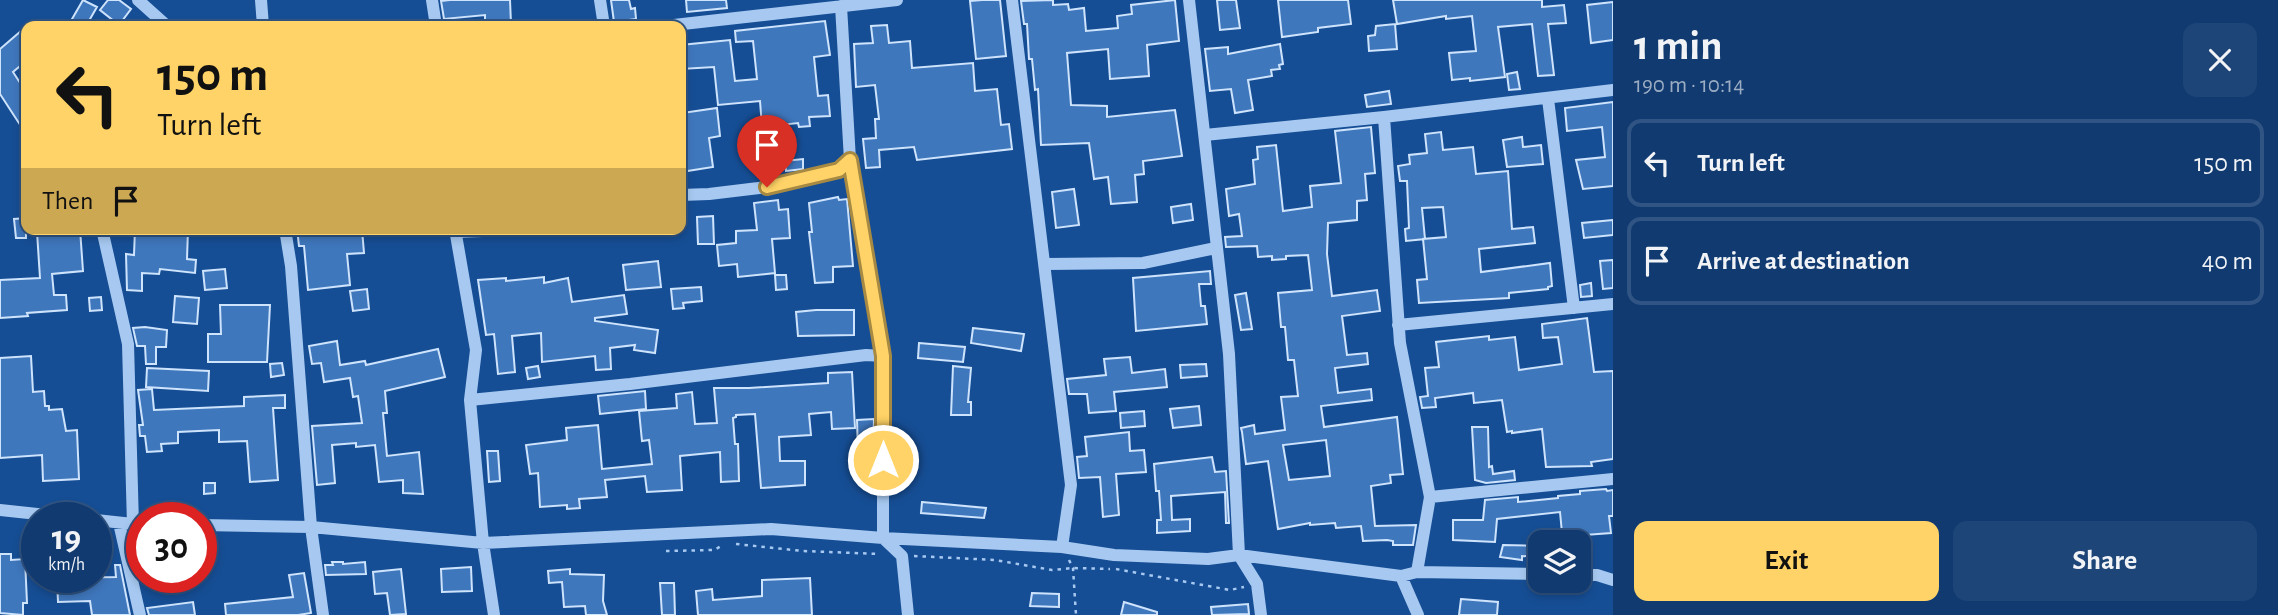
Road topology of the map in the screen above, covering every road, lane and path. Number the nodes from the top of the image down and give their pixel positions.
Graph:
1 (138, 0) edge
2 (261, 0) edge
3 (432, 0) edge
4 (600, 0) edge
5 (897, 0) edge
6 (1012, 0) edge
7 (1188, 0) edge
8 (841, 6) junction
9 (161, 21) edge
10 (263, 21) edge
11 (435, 21) edge
12 (603, 21) edge
13 (686, 24) edge
14 (1613, 90) edge
15 (1548, 99) junction
16 (1384, 117) junction
17 (1205, 135) junction
18 (850, 160) junction
19 (686, 195) edge
20 (103, 235) edge
21 (286, 235) edge
22 (456, 235) edge
23 (1216, 248) junction
24 (1046, 264) junction
25 (1613, 304) edge
26 (1574, 308) junction
27 (1398, 325) junction
28 (883, 356) junction
29 (470, 400) junction
30 (1613, 479) edge
31 (1430, 497) junction
32 (136, 502) edge
33 (0, 510) edge
34 (21, 512) edge
35 (112, 522) edge
36 (119, 523) junction
37 (126, 524) edge
38 (217, 525) edge
39 (311, 527) junction
40 (883, 538) junction
41 (483, 543) junction
42 (1062, 547) junction
43 (666, 551) dead end
44 (902, 555) junction
45 (1239, 555) junction
46 (1073, 568) junction
47 (1417, 572) junction
48 (1528, 574) edge
49 (1591, 575) edge
50 (1401, 576) junction
51 (1613, 580) edge
52 (1257, 584) junction
53 (140, 615) edge
54 (323, 615) edge
55 (494, 615) edge
56 (908, 615) edge
57 (1076, 615) edge
58 (1261, 615) edge
59 (1418, 615) edge

1 - 9 street
2 - 10 street
3 - 11 street
4 - 12 street
5 - 8 street
6 - 24 street
7 - 17 street
8 - 13 street
8 - 18 street
14 - 15 street
15 - 16 street
15 - 26 street
16 - 17 street
16 - 27 street
17 - 23 street
18 - 19 street
18 - 28 street
20 - 32 street
21 - 39 street
22 - 29 street
23 - 24 street
23 - 45 street
24 - 42 street
25 - 26 street
26 - 27 street
27 - 31 street
28 - 29 street
28 - 40 street
29 - 41 street
30 - 31 street
31 - 47 street
33 - 34 street
35 - 36 street
36 - 37 street
36 - 53 street
38 - 39 street
39 - 41 street
39 - 54 street
40 - 41 street
40 - 42 street
40 - 44 street
41 - 55 street
42 - 45 street
42 - 46 path
43 - 44 path
44 - 46 path
44 - 56 street
45 - 50 street
45 - 52 street
46 - 52 path
46 - 57 path
47 - 48 street
47 - 50 street
49 - 51 street
50 - 59 street
52 - 58 street

